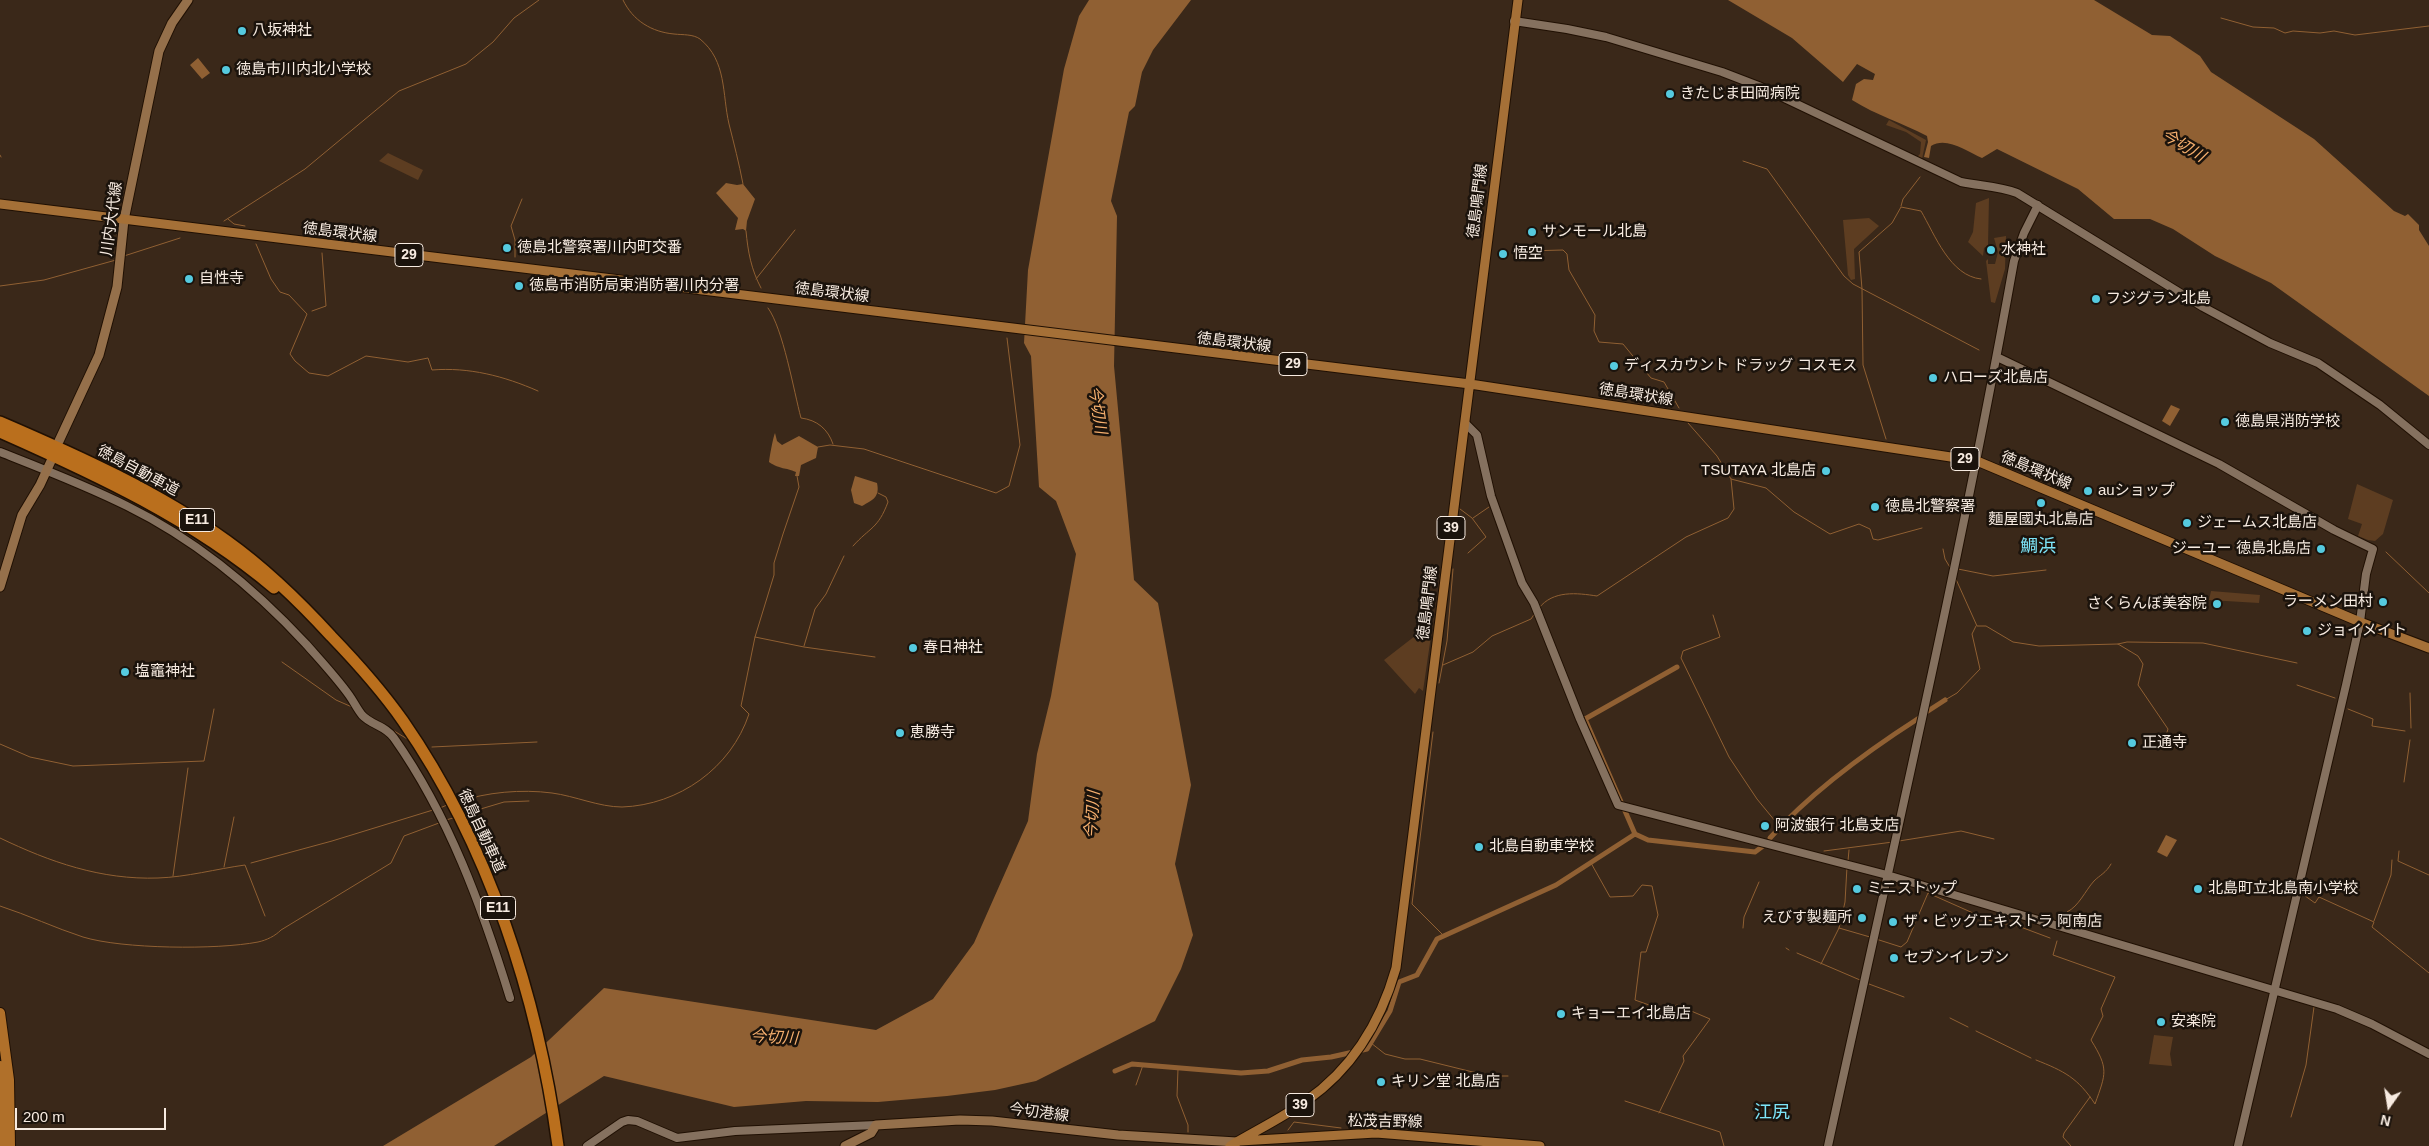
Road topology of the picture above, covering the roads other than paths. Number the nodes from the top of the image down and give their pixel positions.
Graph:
1 (188, 0) edge
2 (1518, 0) edge
3 (1514, 22) junction
4 (0, 204) edge
5 (2038, 205) junction
6 (124, 220) junction
7 (1996, 356) junction
8 (1470, 384) junction
9 (0, 422) edge
10 (1465, 423) junction
11 (0, 432) edge
12 (59, 441) dead end
13 (2429, 445) edge
14 (0, 452) edge
15 (51, 461) dead end
16 (1977, 461) junction
17 (47, 470) junction
18 (0, 587) edge
19 (2360, 622) junction
20 (2429, 648) edge
21 (360, 666) junction
22 (1887, 875) junction
23 (2276, 990) junction
24 (510, 998) dead end
25 (0, 1013) edge
26 (2429, 1054) edge
27 (0, 1066) edge
28 (876, 1125) junction
29 (1234, 1144) edge
30 (0, 1146) edge
31 (10, 1146) edge
32 (558, 1146) edge
33 (587, 1146) edge
34 (845, 1146) edge
35 (1540, 1146) edge
36 (1828, 1146) edge
37 (2238, 1146) edge

1 - 6 main road, 川内大代線
2 - 3 main road, 徳島鳴門線 / 39
3 - 5 street
3 - 8 main road, 徳島鳴門線 / 39
4 - 6 main road, 徳島環状線 / 29
5 - 7 street
5 - 13 street
6 - 8 main road, 徳島環状線 / 29
6 - 12 main road, 川内大代線
7 - 16 street
7 - 19 street
8 - 10 main road, 徳島鳴門線 / 39
8 - 16 main road, 徳島環状線 / 29
9 - 21 highway, 徳島自動車道 / E11
10 - 22 street
10 - 29 main road, 徳島鳴門線 / 39
11 - 21 highway, 徳島自動車道 / E11
14 - 17 street
15 - 17 main road
16 - 19 main road, 徳島環状線 / 29
16 - 22 street
17 - 18 main road
17 - 24 street
19 - 20 main road, 徳島環状線 / 29
19 - 23 street
21 - 32 highway, 徳島自動車道 / E11
22 - 23 street
22 - 36 street
23 - 26 street
23 - 37 street
25 - 31 highway
27 - 30 highway
28 - 29 main road, 今切港線
28 - 33 street
28 - 34 main road
29 - 35 main road, 松茂吉野線

